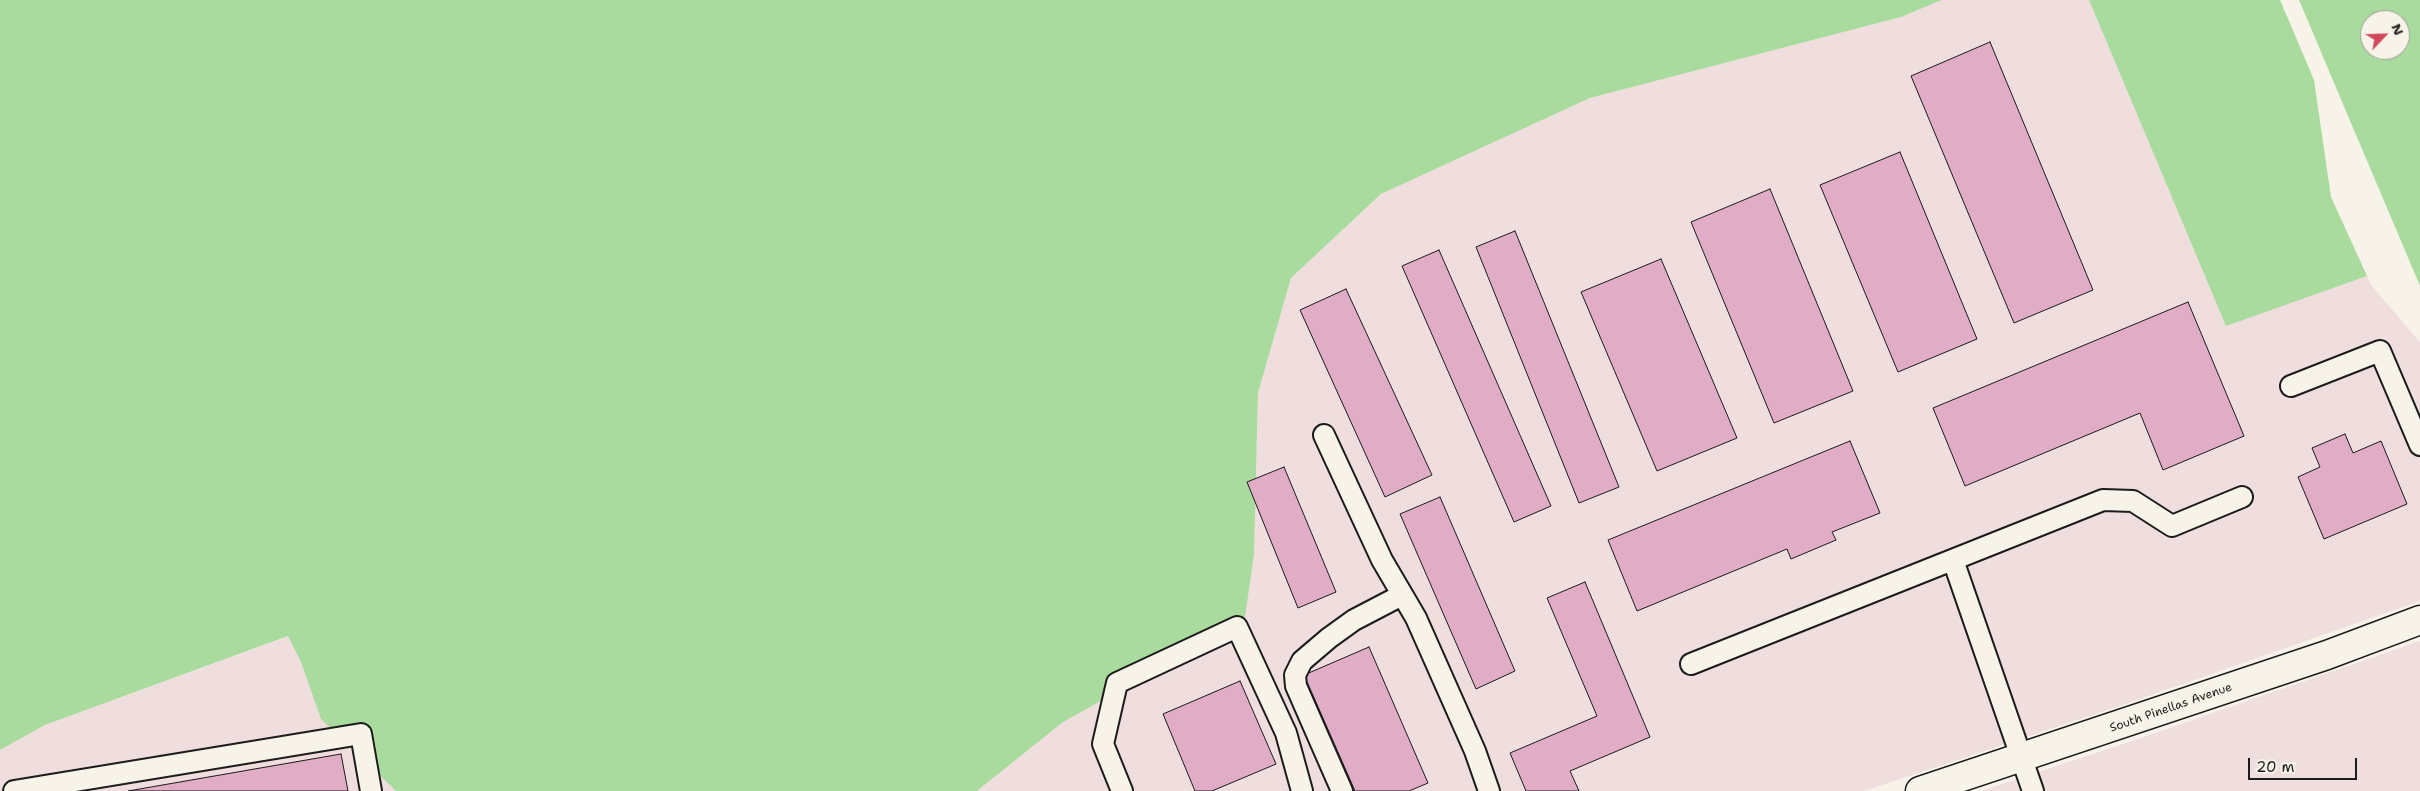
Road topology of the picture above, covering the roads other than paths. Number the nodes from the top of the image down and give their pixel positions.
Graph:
1 (2291, 386) dead end
2 (1324, 435) dead end
3 (2420, 444) edge
4 (2242, 497) dead end
5 (1953, 560) junction
6 (1402, 594) junction
7 (2420, 620) edge
8 (1691, 664) dead end
9 (2020, 758) junction
10 (1484, 789) edge
11 (14, 791) edge
12 (370, 791) edge
13 (1122, 791) edge
14 (1302, 791) edge
15 (1342, 791) edge
16 (1920, 791) edge
17 (2033, 791) edge

1 - 3 lane
2 - 6 lane
4 - 5 lane
5 - 8 lane
5 - 9 lane
6 - 10 lane
6 - 15 lane
7 - 9 main road, South Pinellas Avenue
9 - 16 main road, South Pinellas Avenue
9 - 17 lane
11 - 12 lane
13 - 14 lane

